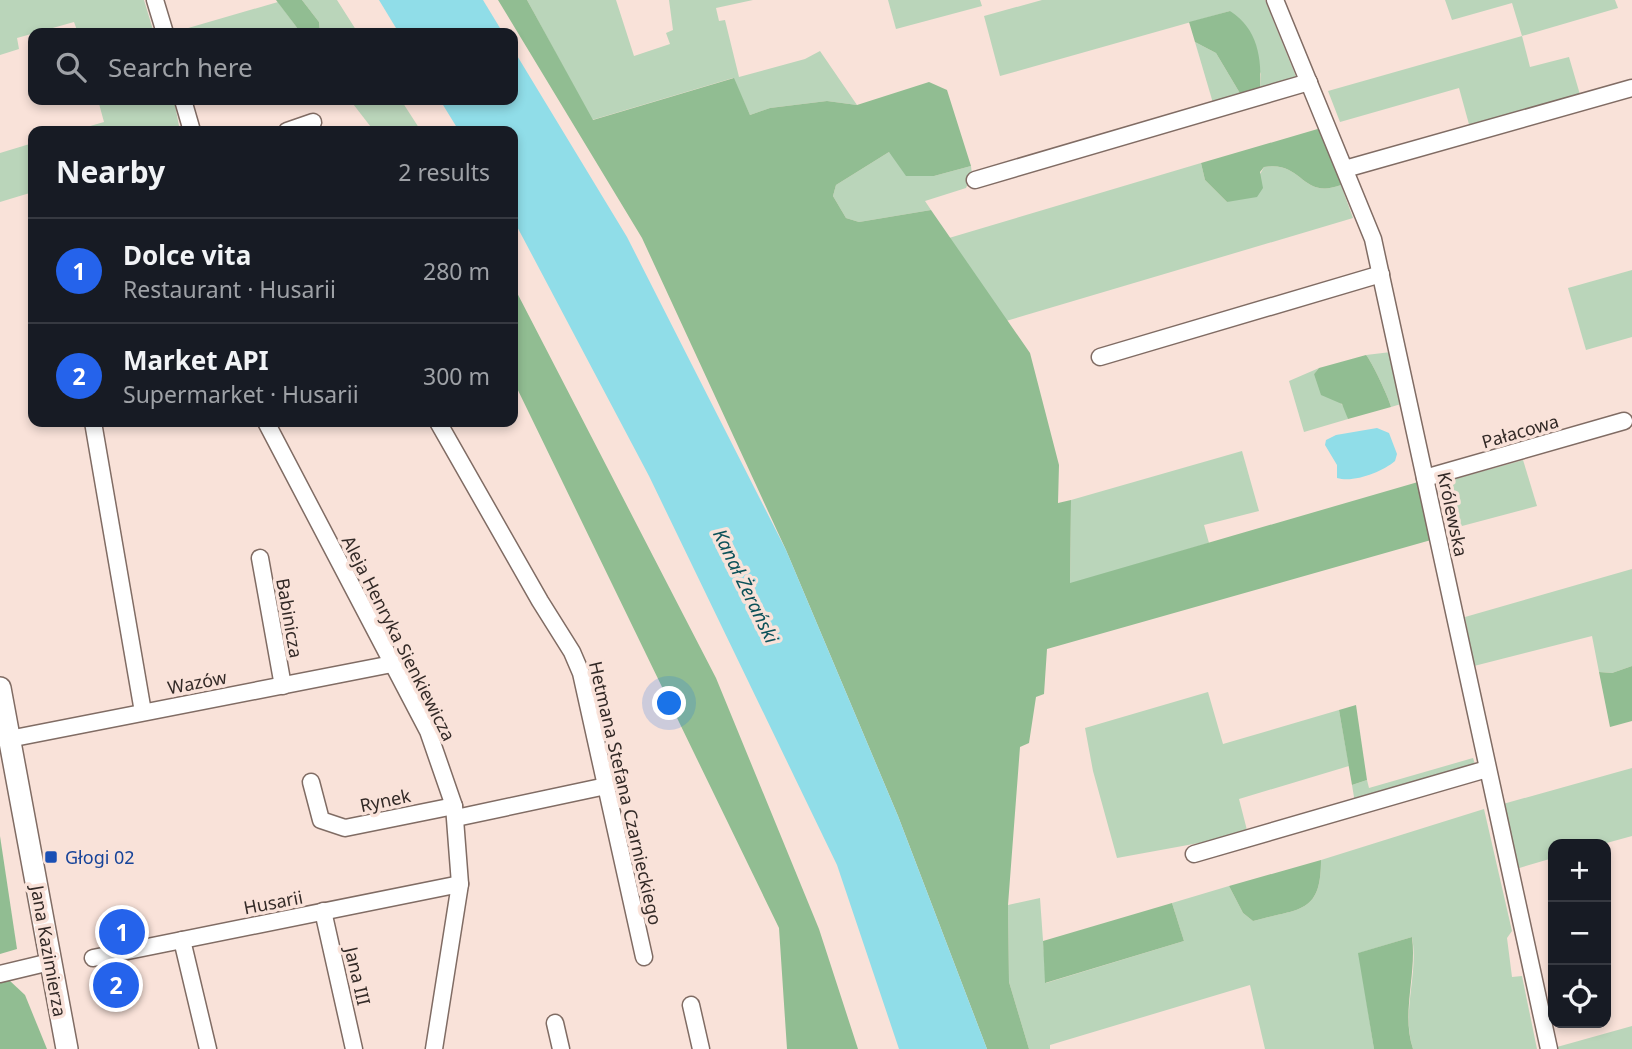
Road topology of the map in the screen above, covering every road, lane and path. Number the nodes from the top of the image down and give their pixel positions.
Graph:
1 (155, 0) edge
2 (1275, 0) edge
3 (163, 28) edge
4 (1309, 82) junction
5 (1632, 88) edge
6 (184, 105) edge
7 (313, 122) dead end
8 (191, 126) edge
9 (301, 126) edge
10 (1345, 169) junction
11 (975, 180) dead end
12 (1381, 274) junction
13 (1100, 357) dead end
14 (1625, 421) dead end
15 (94, 427) edge
16 (269, 427) edge
17 (441, 427) edge
18 (1426, 478) junction
19 (260, 558) dead end
20 (393, 664) junction
21 (283, 686) junction
22 (0, 688) edge
23 (143, 712) junction
24 (9, 739) junction
25 (1487, 769) junction
26 (311, 782) dead end
27 (606, 786) junction
28 (455, 812) junction
29 (1194, 854) dead end
30 (460, 884) junction
31 (323, 911) junction
32 (182, 940) junction
33 (644, 957) dead end
34 (93, 958) dead end
35 (50, 962) junction
36 (0, 974) edge
37 (691, 1005) dead end
38 (555, 1023) dead end
39 (67, 1049) edge
40 (208, 1049) edge
41 (354, 1049) edge
42 (433, 1049) edge
43 (561, 1049) edge
44 (701, 1049) edge
45 (1549, 1049) edge

1 - 3 street
2 - 4 street, Królewska
4 - 10 street, Królewska
4 - 11 street
5 - 10 street
6 - 8 street
7 - 9 street
10 - 12 street, Królewska
12 - 13 street
12 - 18 street, Królewska
14 - 18 street, Pałacowa
15 - 23 street
16 - 20 street, Aleja Henryka Sienkiewicza
17 - 27 street, Hetmana Stefana Czarnieckiego
18 - 25 street, Królewska
19 - 21 street, Babinicza
20 - 21 street, Wazów
20 - 28 street, Aleja Henryka Sienkiewicza
21 - 23 street, Wazów
22 - 24 main road, Jana Kazimierza
23 - 24 street, Wazów
24 - 35 main road, Jana Kazimierza
25 - 29 street
25 - 45 street, Królewska
26 - 28 street, Rynek
27 - 28 street
27 - 33 street, Hetmana Stefana Czarnieckiego
28 - 30 street, Aleja Henryka Sienkiewicza
30 - 31 street, Husarii
30 - 42 street, Aleja Henryka Sienkiewicza
31 - 32 street, Husarii
31 - 41 street, Jana III
32 - 34 street, Husarii
32 - 40 street
35 - 36 street
35 - 39 main road, Jana Kazimierza
37 - 44 street
38 - 43 street

